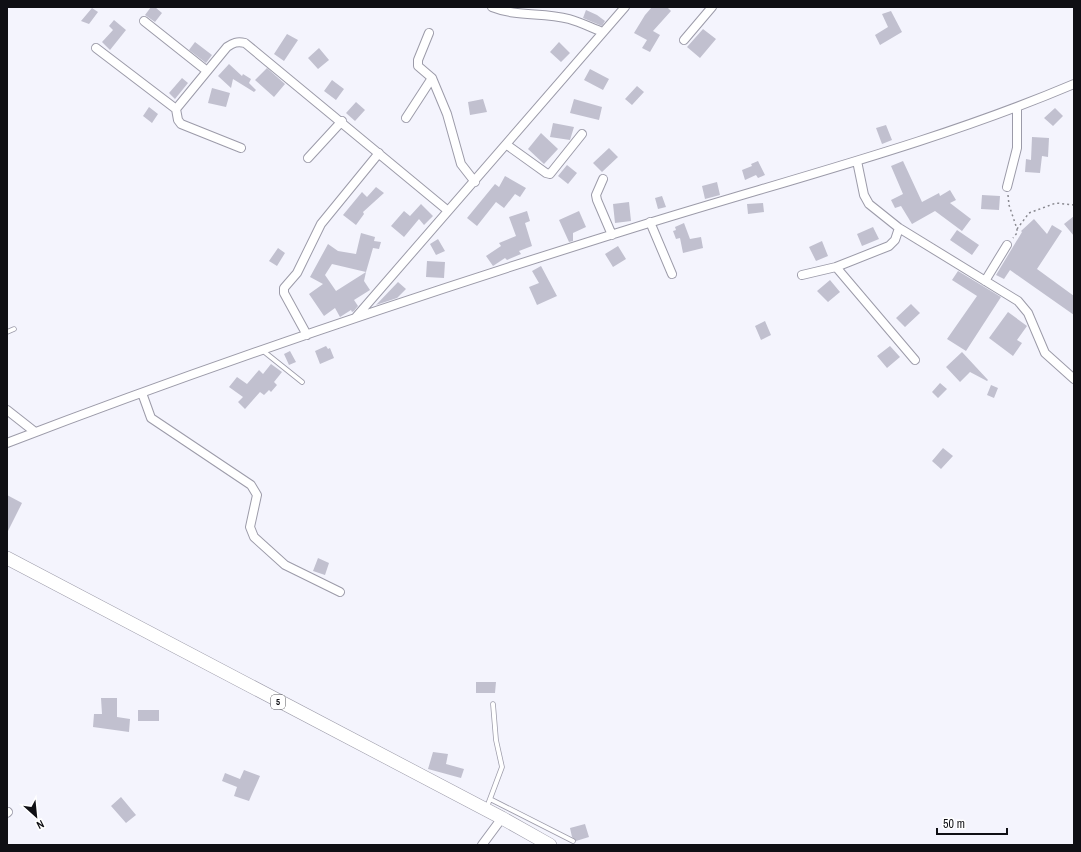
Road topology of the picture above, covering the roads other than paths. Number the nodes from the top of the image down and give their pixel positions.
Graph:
1 (492, 7) edge
2 (625, 7) edge
3 (712, 7) edge
4 (144, 22) dead end
5 (604, 32) junction
6 (429, 33) dead end
7 (684, 40) dead end
8 (96, 48) dead end
9 (207, 71) junction
10 (432, 78) junction
11 (1074, 84) edge
12 (1017, 108) junction
13 (176, 109) junction
14 (406, 118) dead end
15 (342, 122) junction
16 (582, 134) dead end
17 (507, 145) junction
18 (241, 148) dead end
19 (379, 153) junction
20 (308, 158) dead end
21 (857, 161) junction
22 (603, 179) dead end
23 (475, 182) junction
24 (1007, 187) road end
25 (448, 210) junction
26 (650, 222) junction
27 (899, 228) junction
28 (612, 235) junction
29 (1007, 245) road end
30 (836, 268) junction
31 (672, 274) dead end
32 (802, 275) dead end
33 (985, 281) junction
34 (355, 318) junction
35 (14, 329) dead end
36 (7, 332) edge
37 (307, 335) junction
38 (262, 350) junction
39 (915, 360) dead end
40 (1074, 379) edge
41 (302, 382) dead end
42 (142, 393) junction
43 (7, 410) edge
44 (35, 432) junction
45 (7, 443) edge
46 (7, 558) edge
47 (340, 592) dead end
48 (493, 704) dead end
49 (488, 804) junction
50 (502, 818) junction
51 (573, 841) dead end
52 (482, 845) edge
53 (550, 845) edge

1 - 5 street
2 - 5 street
3 - 7 street
4 - 9 street
5 - 17 street
6 - 10 street
8 - 13 street
9 - 13 street
9 - 15 street
10 - 14 street
10 - 23 street
11 - 12 street
12 - 21 street
12 - 24 street
13 - 18 street
15 - 19 street
15 - 20 street
16 - 17 street
17 - 23 street
19 - 25 street
19 - 37 street
21 - 26 street
21 - 27 street
22 - 28 street
23 - 25 street
25 - 34 street
26 - 28 street
26 - 31 street
27 - 30 street
27 - 33 street
28 - 34 street
29 - 33 street
30 - 32 street
30 - 39 street
33 - 40 street
34 - 37 street
35 - 36 lane
37 - 38 street
38 - 41 lane
38 - 42 street
42 - 44 street
42 - 47 street
43 - 44 street
44 - 45 street
46 - 49 highway, 5
48 - 49 lane
49 - 50 highway, 5
49 - 51 lane
50 - 52 street
50 - 53 highway, 5

